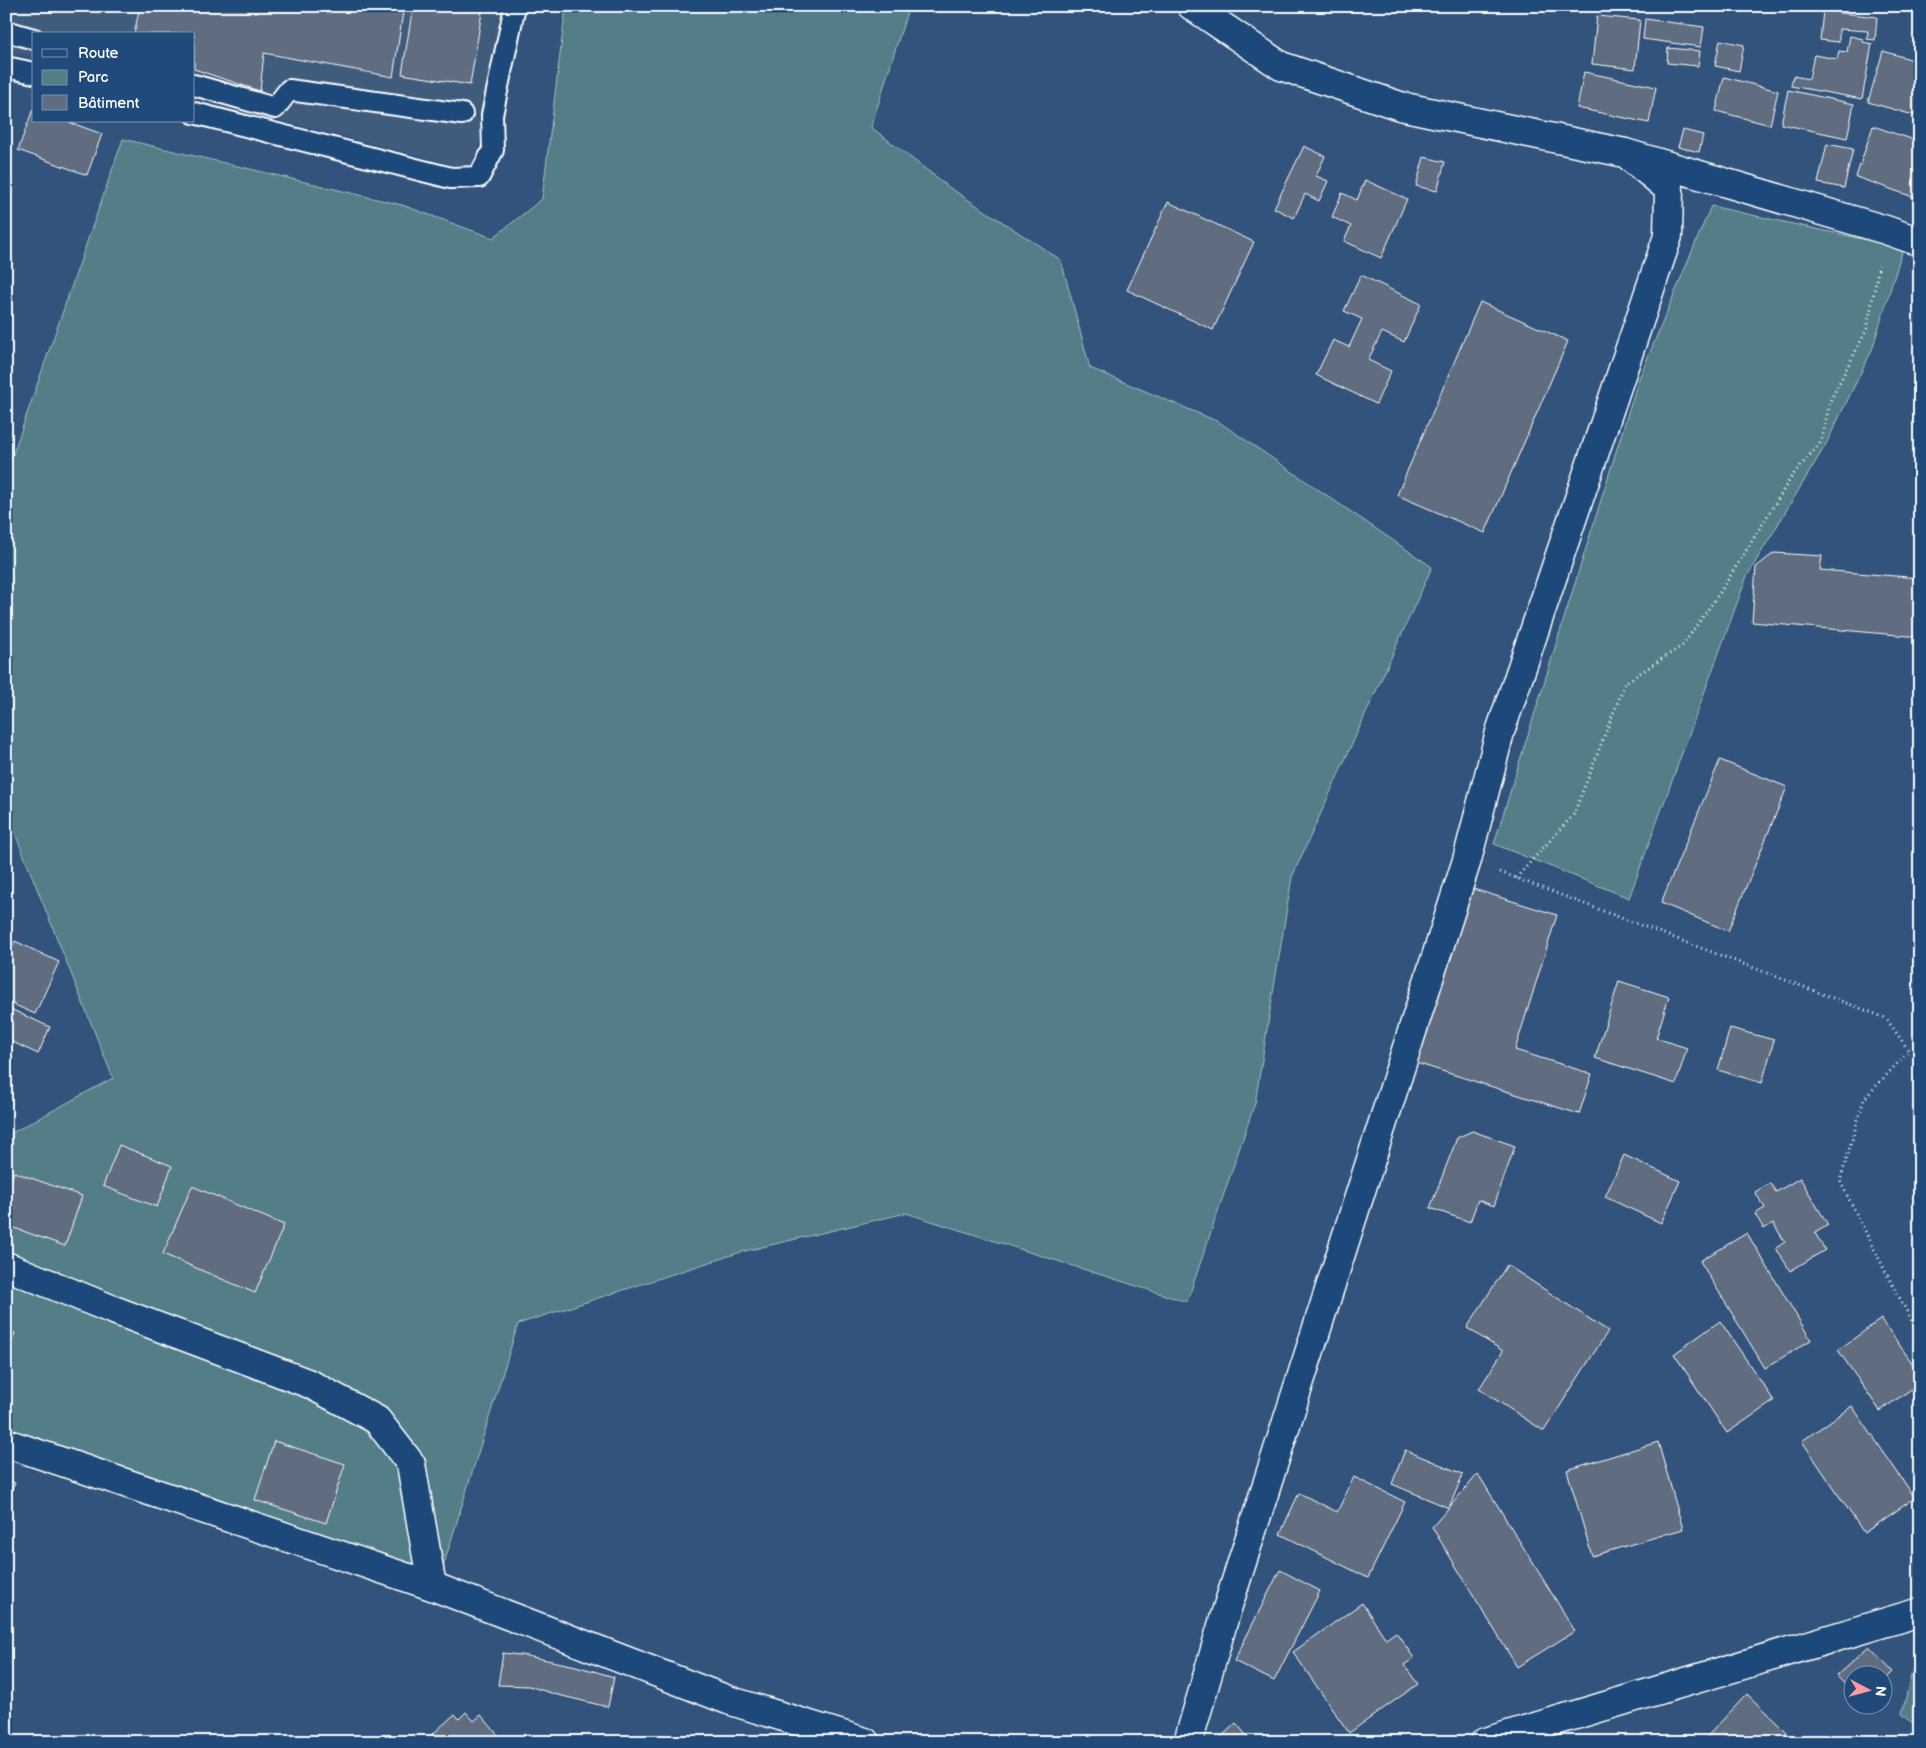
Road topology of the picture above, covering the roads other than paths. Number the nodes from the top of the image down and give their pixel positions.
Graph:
1 (515, 6) edge
2 (1192, 6) edge
3 (6, 31) edge
4 (32, 38) edge
5 (6, 67) edge
6 (32, 73) edge
7 (195, 85) edge
8 (195, 113) edge
9 (462, 114) dead end
10 (1625, 153) junction
11 (1920, 242) edge
12 (6, 1266) edge
13 (6, 1443) edge
14 (432, 1586) junction
15 (1920, 1612) edge
16 (865, 1742) edge
17 (1188, 1742) edge
18 (1485, 1742) edge

1 - 8 lane
2 - 10 street
3 - 4 lane
5 - 6 lane
7 - 9 lane
10 - 11 street
10 - 17 street
12 - 14 street
13 - 14 street
14 - 16 street
15 - 18 street

